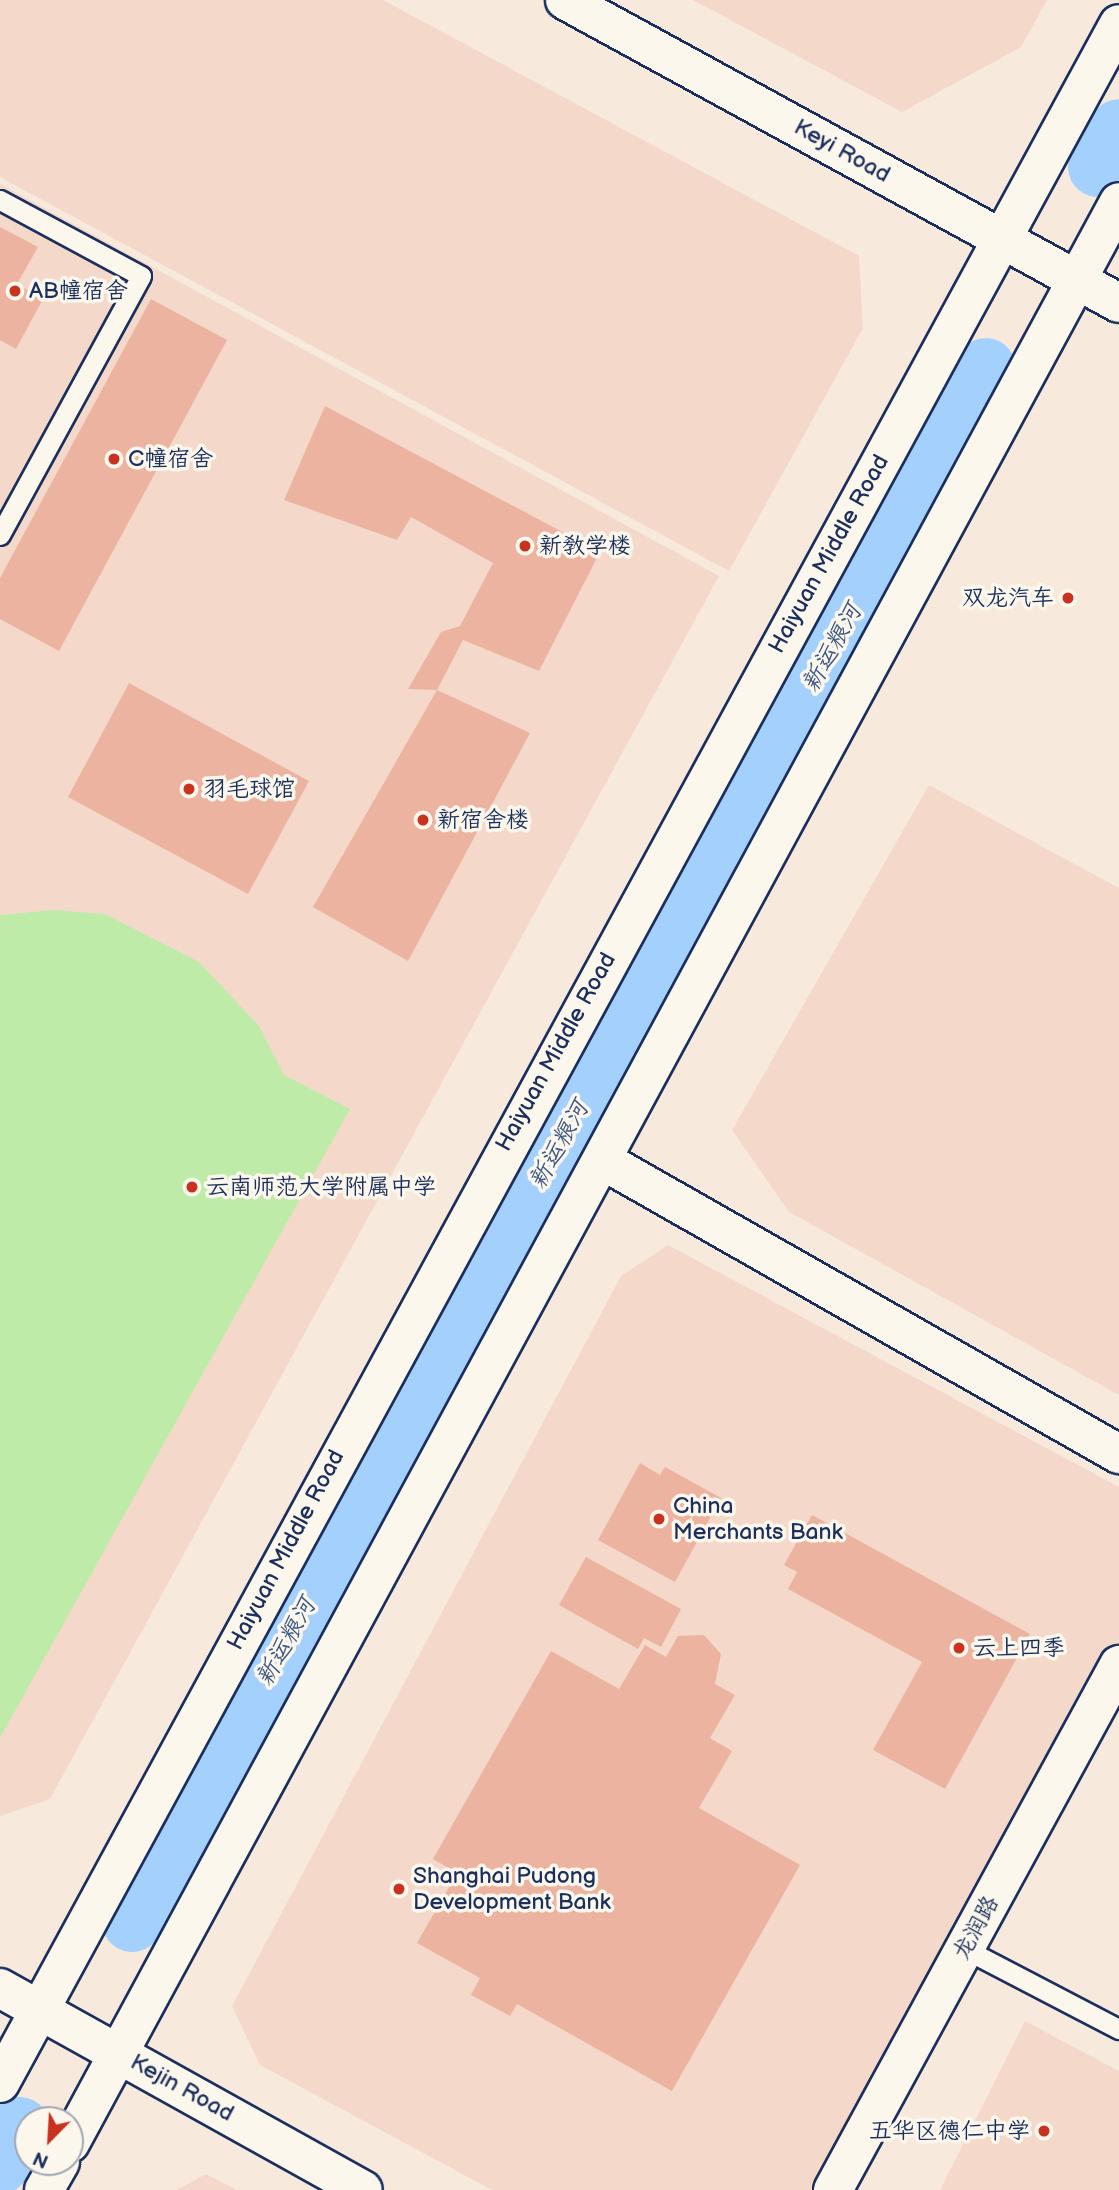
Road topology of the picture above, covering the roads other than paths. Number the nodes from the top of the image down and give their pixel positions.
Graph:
1 (565, 0) edge
2 (1119, 24) edge
3 (0, 200) edge
4 (1119, 202) edge
5 (1002, 238) junction
6 (1076, 279) junction
7 (1119, 303) edge
8 (0, 535) edge
9 (602, 1160) junction
10 (1119, 1454) edge
11 (1119, 1665) edge
12 (965, 1948) junction
13 (0, 1988) edge
14 (38, 2011) junction
15 (1119, 2029) edge
16 (119, 2053) junction
17 (0, 2083) edge
18 (84, 2117) edge
19 (363, 2190) edge
20 (834, 2190) edge

1 - 5 main road, Keyi Road
2 - 5 main road, Haiyuan Middle Road
3 - 8 lane
4 - 6 main road
5 - 6 main road, Keyi Road
5 - 14 main road, Haiyuan Middle Road
6 - 7 main road, Keyi Road
6 - 9 main road
9 - 10 main road
9 - 16 main road
11 - 12 main road, 龙润路
12 - 15 lane
12 - 20 main road, 龙润路
13 - 14 main road, Kejin Road
14 - 16 main road, Kejin Road
14 - 17 main road, Haiyuan Middle Road
16 - 18 main road
16 - 19 main road, Kejin Road

